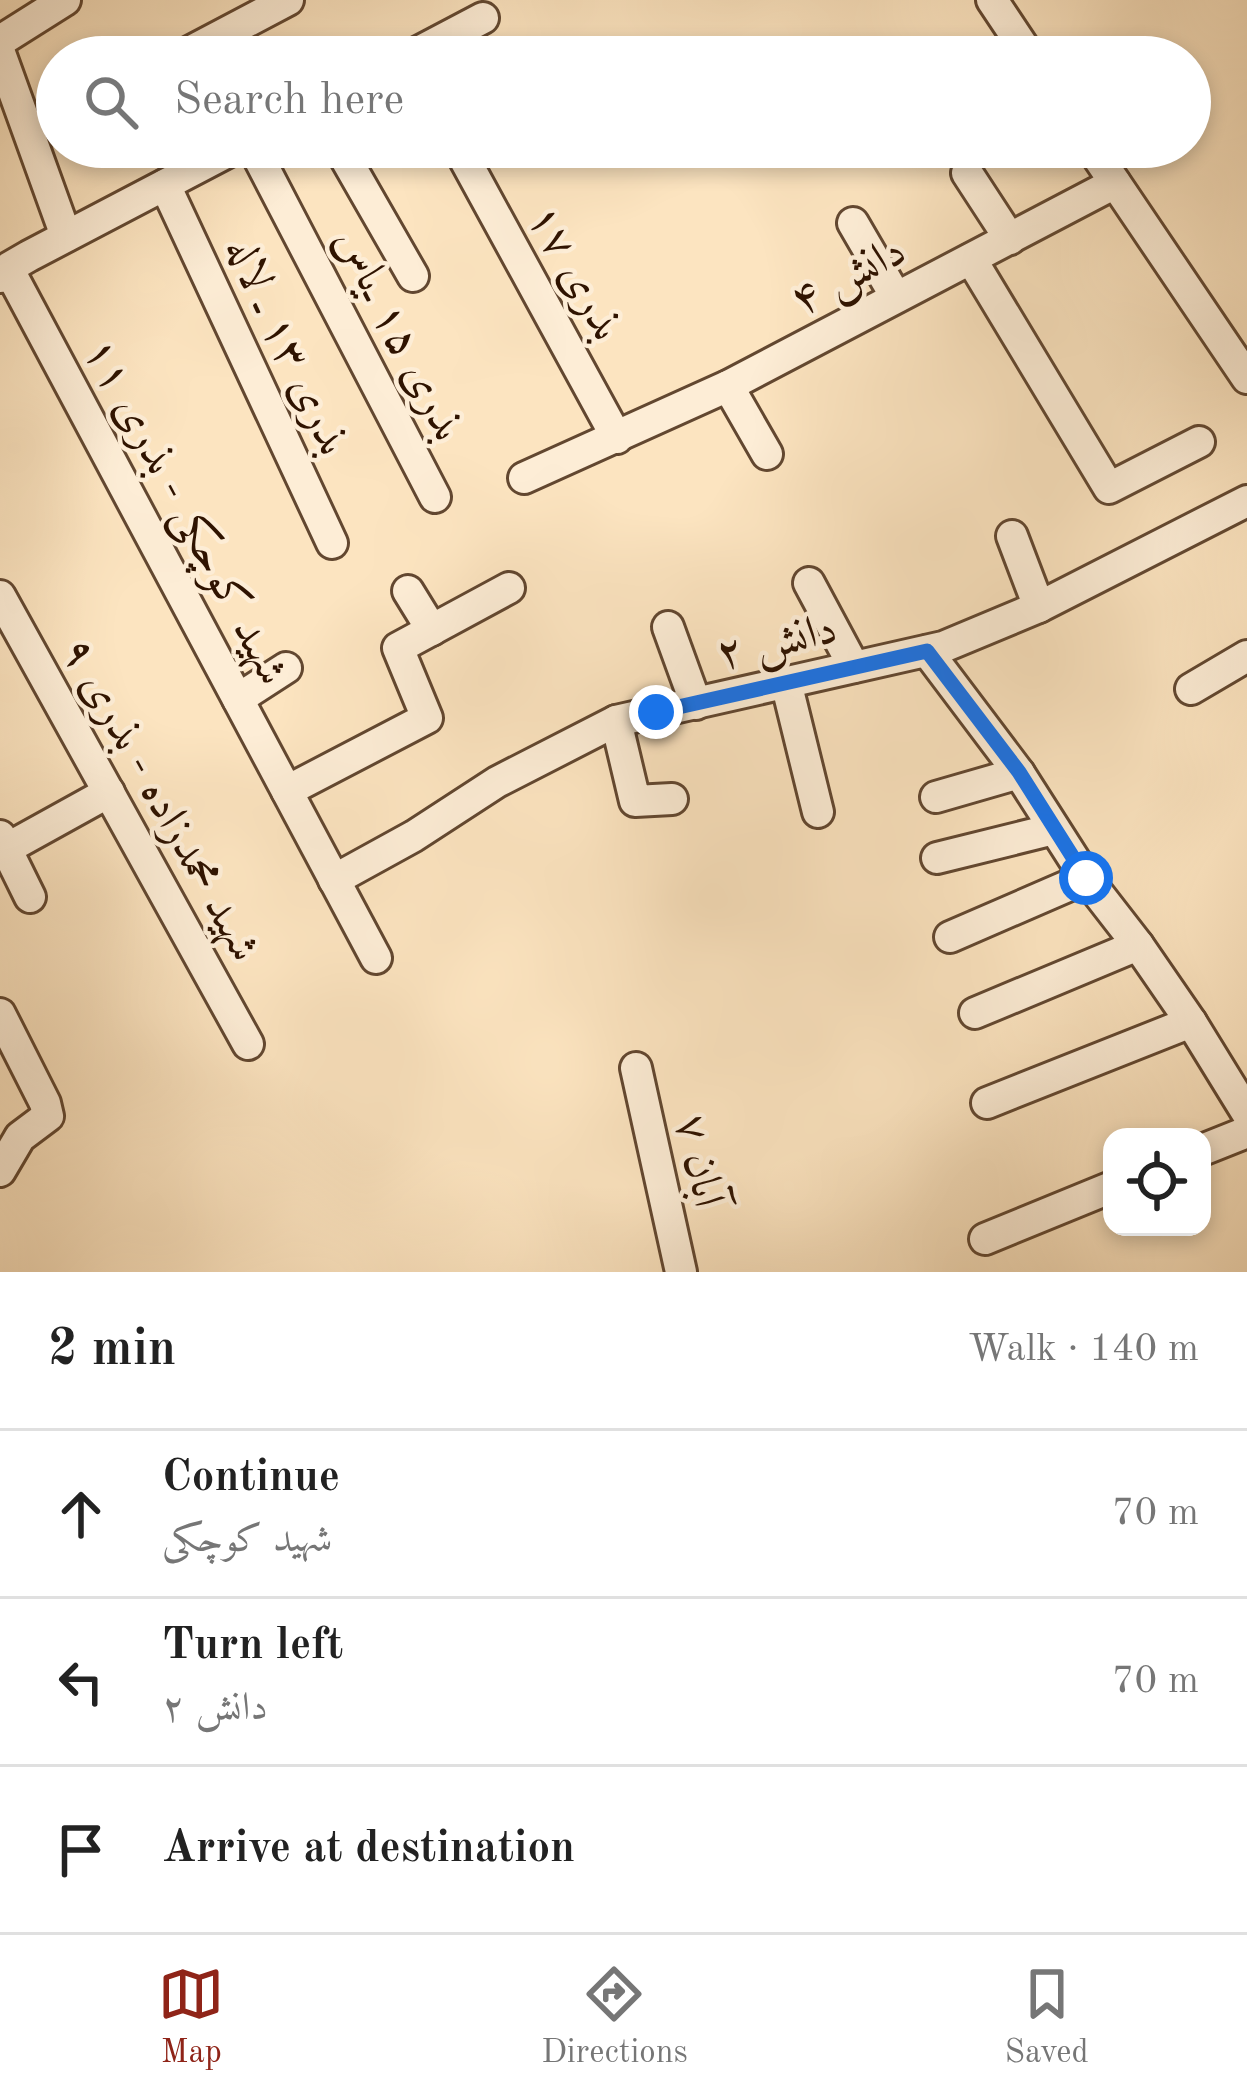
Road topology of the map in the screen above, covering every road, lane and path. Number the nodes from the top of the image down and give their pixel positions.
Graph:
1 (65, 0) edge
2 (288, 0) edge
3 (992, 0) edge
4 (483, 18) dead end
5 (220, 36) edge
6 (449, 36) edge
7 (1016, 36) edge
8 (0, 41) edge
9 (0, 53) edge
10 (36, 115) edge
11 (52, 168) edge
12 (196, 168) edge
13 (264, 168) edge
14 (351, 168) edge
15 (469, 168) edge
16 (1105, 168) edge
17 (967, 172) dead end
18 (1115, 183) junction
19 (165, 184) junction
20 (853, 223) dead end
21 (66, 236) junction
22 (1010, 239) junction
23 (971, 259) junction
24 (5, 274) edge
25 (413, 276) dead end
26 (896, 297) junction
27 (1247, 378) edge
28 (728, 386) junction
29 (617, 438) junction
30 (1198, 442) dead end
31 (767, 454) dead end
32 (524, 478) dead end
33 (435, 497) dead end
34 (1247, 501) edge
35 (1012, 536) dead end
36 (332, 543) dead end
37 (808, 583) dead end
38 (509, 589) dead end
39 (408, 591) dead end
40 (0, 596) edge
41 (1039, 607) junction
42 (668, 627) dead end
43 (432, 630) junction
44 (927, 651) junction
45 (1247, 656) edge
46 (854, 667) junction
47 (286, 668) dead end
48 (786, 682) junction
49 (1191, 689) dead end
50 (238, 699) junction
51 (696, 704) junction
52 (616, 721) junction
53 (1019, 772) junction
54 (287, 791) junction
55 (109, 792) junction
56 (936, 796) dead end
57 (671, 799) dead end
58 (818, 812) dead end
59 (1054, 829) junction
60 (3, 843) edge
61 (937, 858) dead end
62 (1086, 878) junction
63 (334, 880) junction
64 (29, 897) dead end
65 (950, 937) dead end
66 (1138, 945) junction
67 (376, 958) dead end
68 (975, 1012) dead end
69 (0, 1014) edge
70 (1191, 1022) junction
71 (248, 1044) dead end
72 (636, 1068) dead end
73 (987, 1103) dead end
74 (1247, 1113) edge
75 (1247, 1132) edge
76 (1211, 1146) edge
77 (0, 1172) edge
78 (1103, 1191) edge
79 (986, 1239) dead end
80 (681, 1272) edge

1 - 8 street
2 - 5 street
3 - 7 street
4 - 6 street
9 - 10 street
11 - 21 street
12 - 19 street
13 - 33 street, بذری ۱۵ ـ‌یاس
14 - 25 street
15 - 29 street, بذری ۱۷
16 - 18 street
17 - 22 street
18 - 22 street, دانش ۴
18 - 27 street
19 - 21 street
19 - 36 street, بذری ۱۳ ـ لاله
20 - 26 street
21 - 24 street
22 - 23 street, دانش ۴
23 - 26 street, دانش ۴
23 - 30 street
24 - 50 street, شهید کوچکی - بذری ۱۱
26 - 28 street, دانش ۴
28 - 29 street, دانش ۴
28 - 31 street
29 - 32 street, دانش ۴
34 - 41 street, دانش ۲
35 - 41 street
37 - 46 street
38 - 43 street
39 - 43 street
40 - 55 street, شهید محمدزاده - بذری ۹
41 - 44 street, دانش ۲
42 - 51 street
43 - 54 street
44 - 46 street, دانش ۲
44 - 53 street
45 - 49 street
46 - 48 street, دانش ۲
47 - 50 street
48 - 51 street, دانش ۲
48 - 58 street
50 - 54 street, شهید کوچکی - بذری ۱۱
51 - 52 street, دانش ۲
52 - 57 street
52 - 63 street, دانش ۲
53 - 56 street
53 - 59 street
54 - 63 street, شهید کوچکی - بذری ۱۱
55 - 60 street
55 - 71 street, شهید محمدزاده - بذری ۹
59 - 61 street
59 - 62 street
60 - 64 street
62 - 65 street
62 - 66 street
63 - 67 street, شهید کوچکی - بذری ۱۱
66 - 68 street
66 - 70 street
69 - 77 street
70 - 73 street
70 - 74 street
72 - 80 street, آبان ۷
75 - 76 street
78 - 79 street

